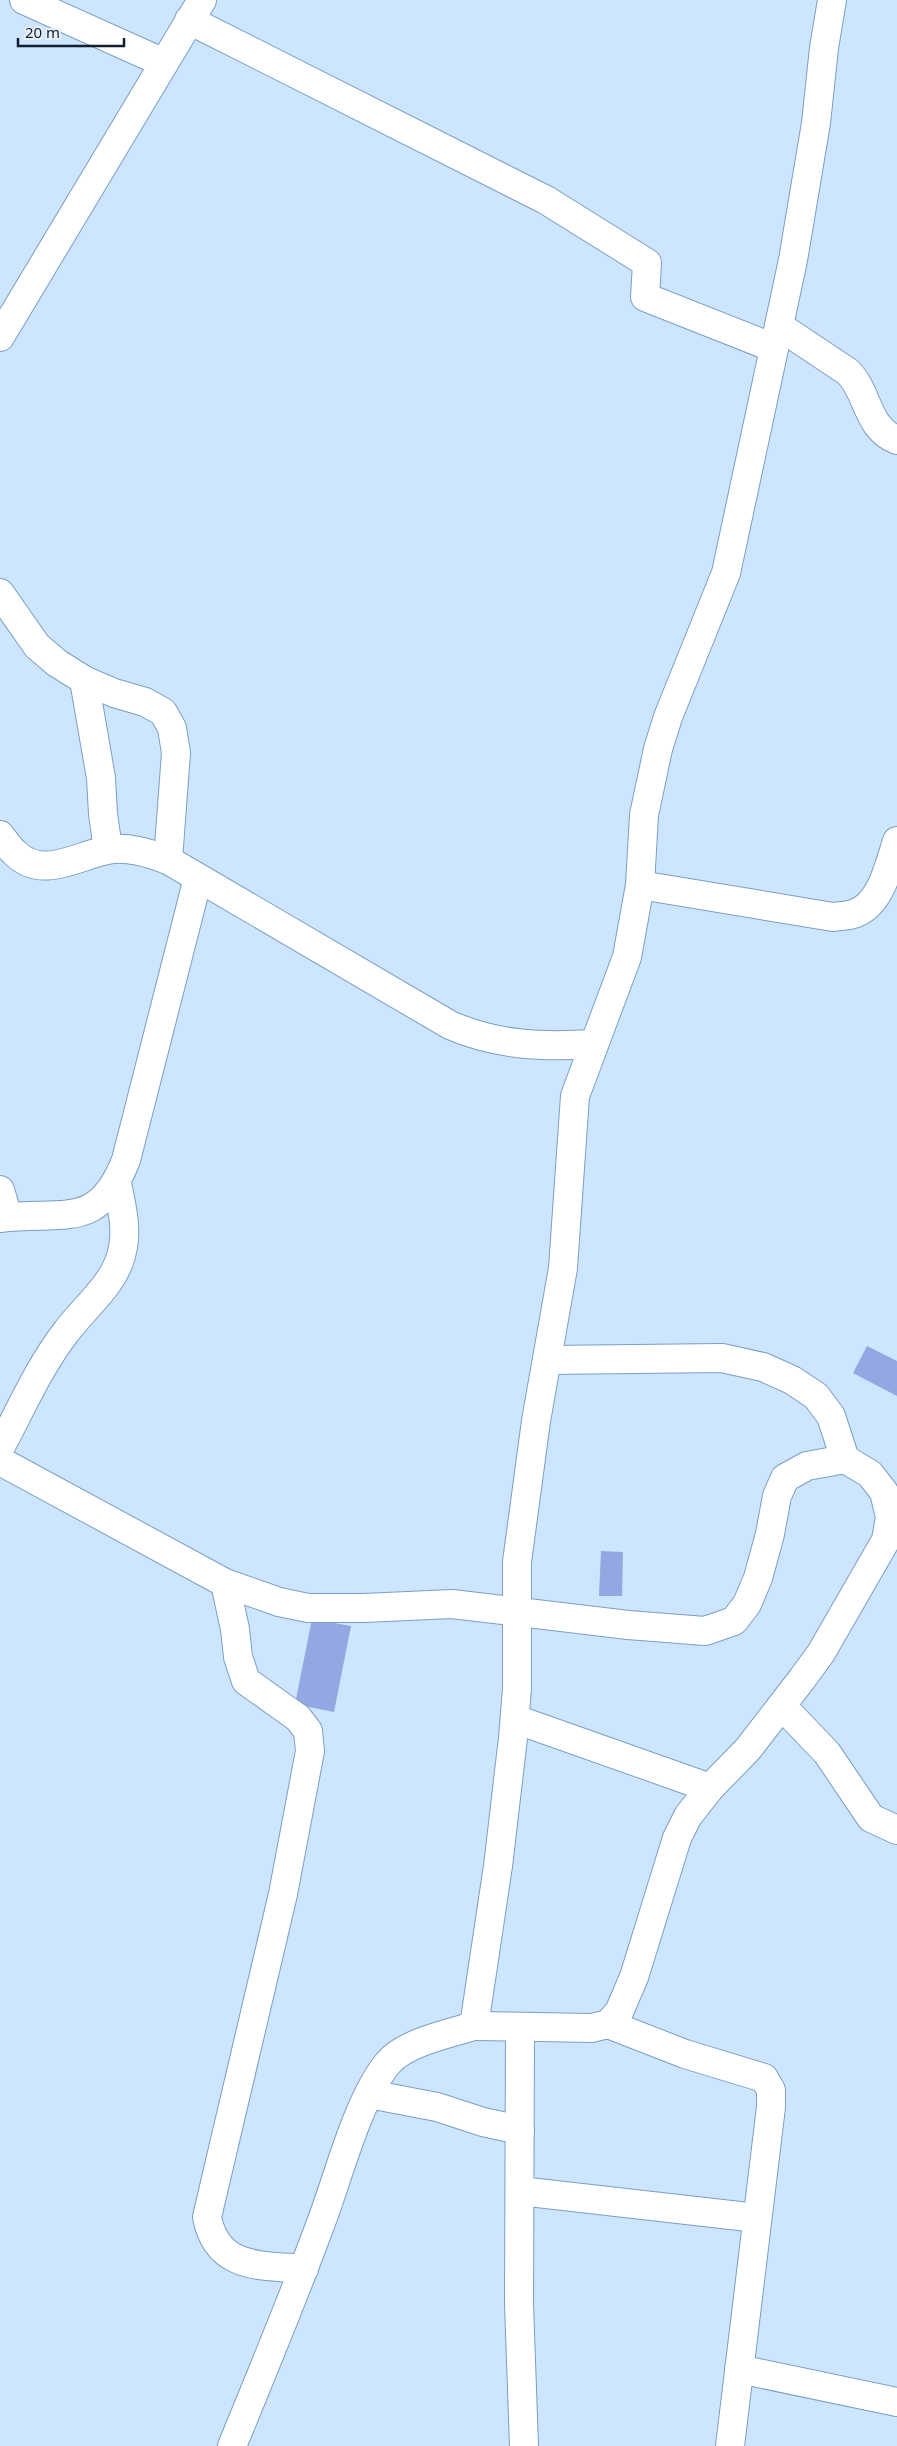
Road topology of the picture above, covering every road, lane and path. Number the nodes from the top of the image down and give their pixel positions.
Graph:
1 (24, 0) edge
2 (832, 0) edge
3 (196, 10) edge
4 (164, 63) junction
5 (777, 337) junction
6 (0, 338) edge
7 (897, 440) edge
8 (0, 593) edge
9 (84, 680) junction
10 (0, 835) edge
11 (897, 841) edge
12 (108, 850) junction
13 (168, 860) junction
14 (198, 878) junction
15 (640, 885) junction
16 (594, 1044) junction
17 (117, 1183) junction
18 (0, 1190) edge
19 (4, 1218) edge
20 (547, 1360) junction
21 (0, 1448) edge
22 (845, 1458) junction
23 (0, 1461) edge
24 (225, 1583) junction
25 (515, 1610) junction
26 (782, 1706) junction
27 (514, 1719) junction
28 (710, 1788) junction
29 (897, 1830) edge
30 (608, 2024) junction
31 (474, 2026) junction
32 (520, 2028) junction
33 (369, 2094) junction
34 (520, 2130) junction
35 (520, 2191) junction
36 (757, 2218) junction
37 (304, 2269) junction
38 (739, 2369) junction
39 (897, 2402) edge
40 (232, 2446) edge
41 (524, 2446) edge
42 (730, 2446) edge

1 - 4 street
2 - 5 street
3 - 4 street
3 - 5 street
4 - 6 street
5 - 7 street
5 - 15 street
8 - 9 street
9 - 12 street
9 - 13 street
10 - 12 street
11 - 15 street
12 - 13 street
13 - 14 street
14 - 16 street
14 - 17 street
15 - 16 street
16 - 20 street
17 - 19 street
17 - 21 street
18 - 19 street
20 - 22 street
20 - 25 street
22 - 25 street
22 - 26 street
23 - 24 street
24 - 25 street
24 - 37 street
25 - 27 street
26 - 28 street
26 - 29 street
27 - 28 street
27 - 31 street
28 - 30 street
30 - 32 street
30 - 36 street
31 - 32 street
31 - 33 street
32 - 34 street
33 - 34 street
33 - 37 street
34 - 35 street
35 - 36 street
35 - 41 street
36 - 38 street
37 - 40 street
38 - 39 street
38 - 42 street

